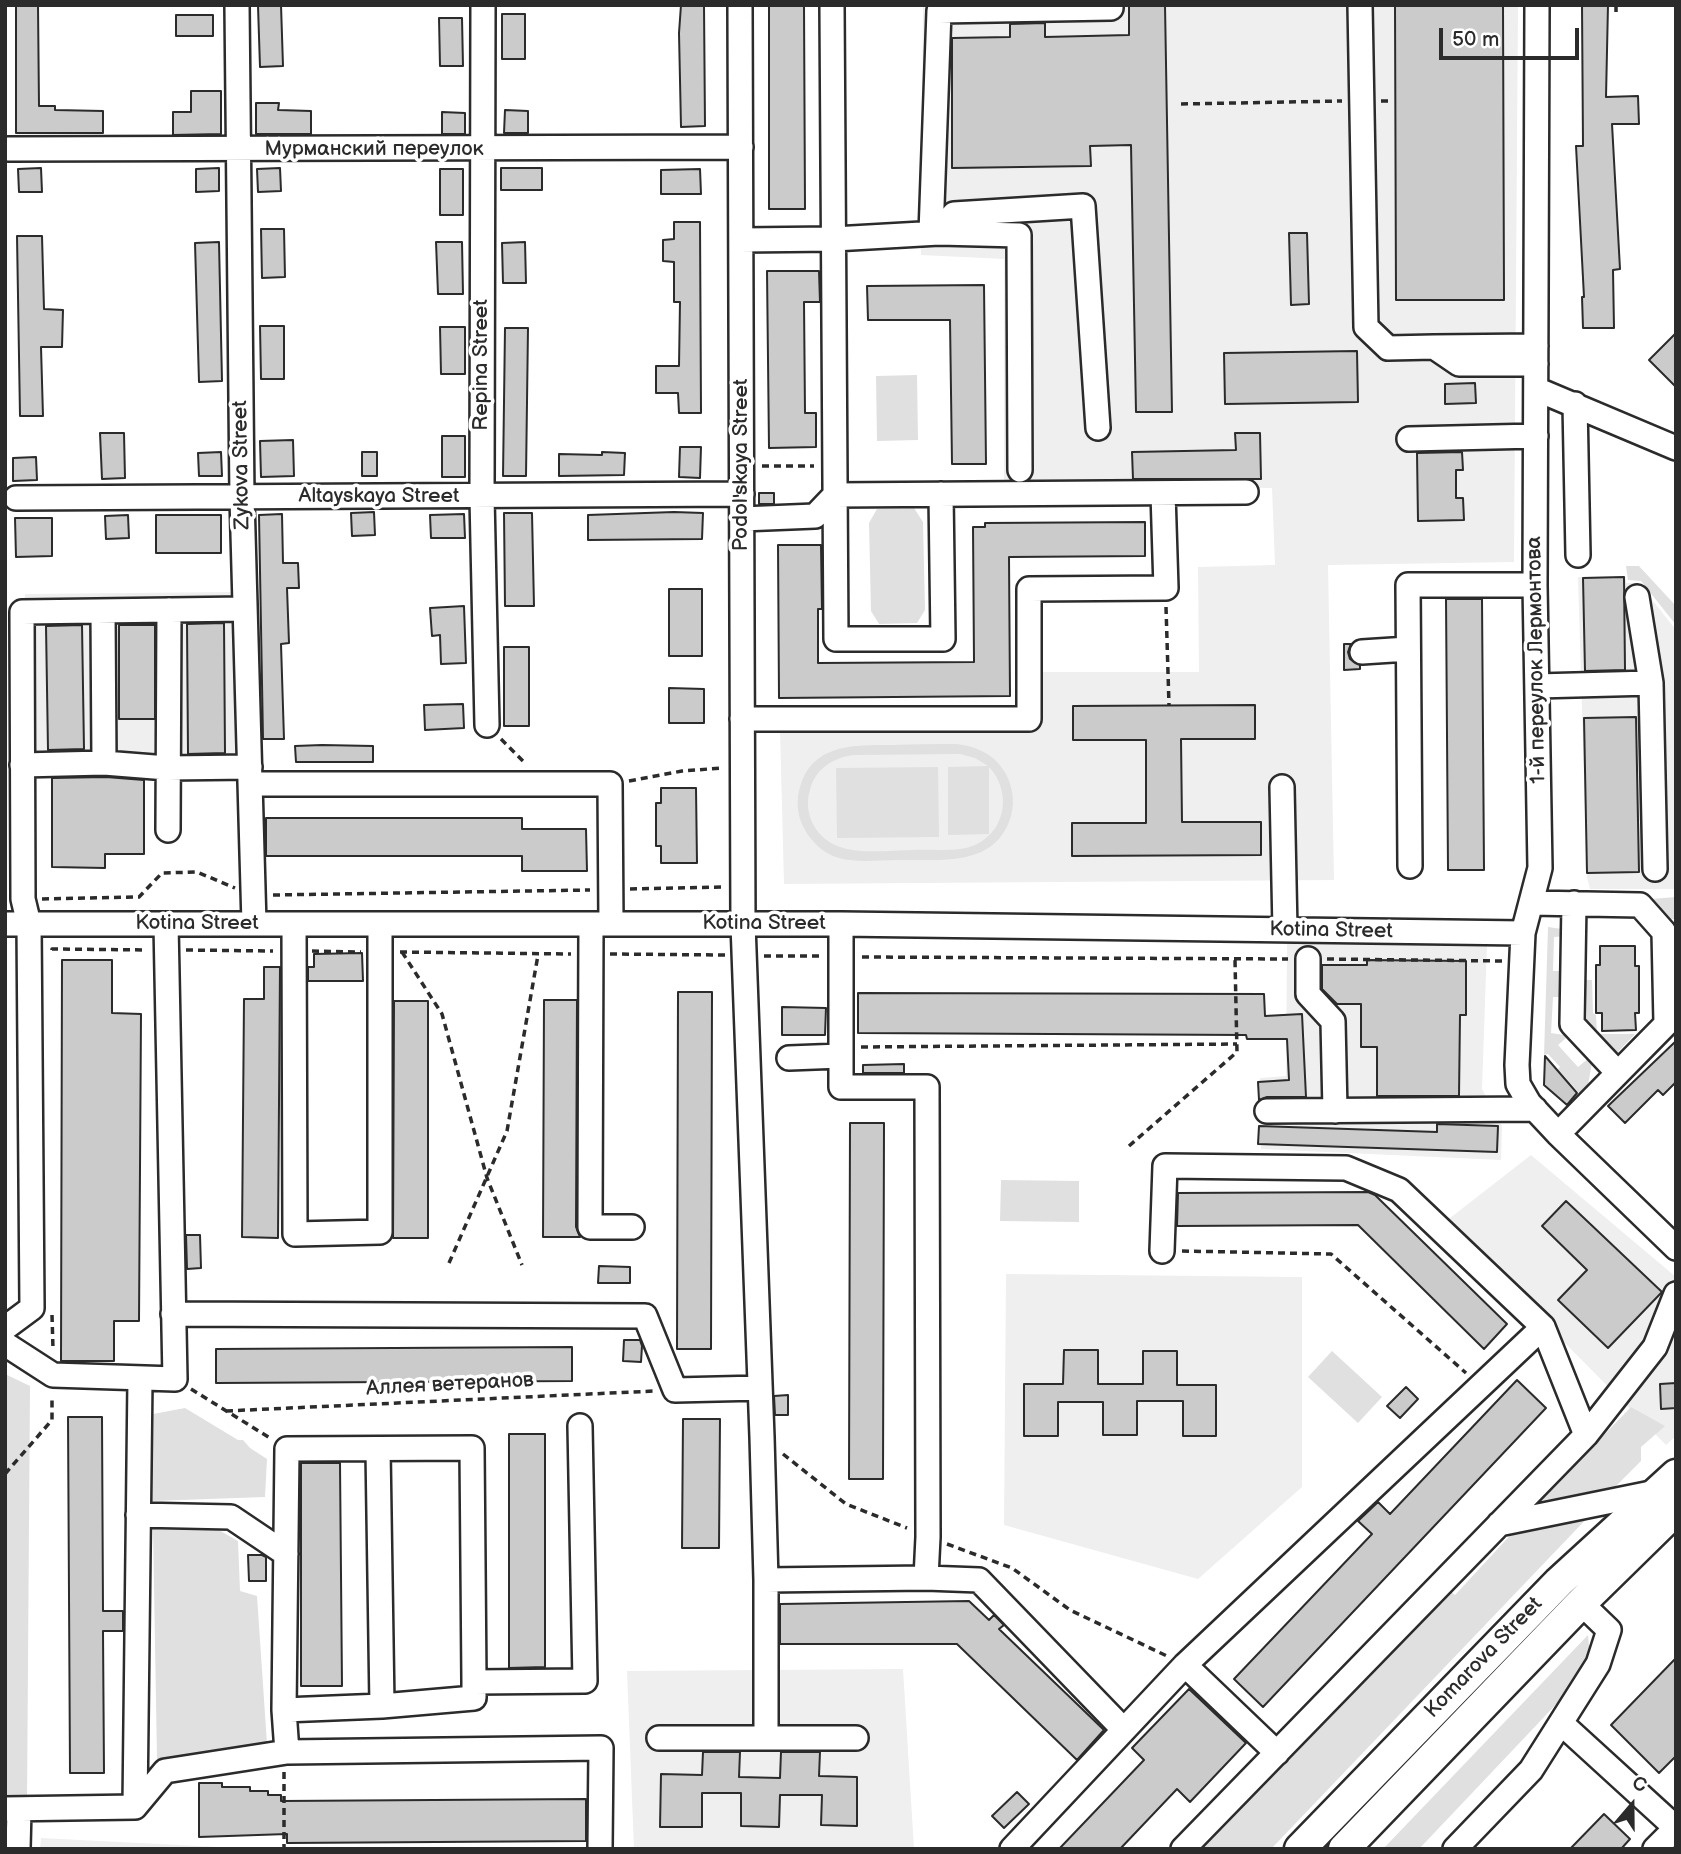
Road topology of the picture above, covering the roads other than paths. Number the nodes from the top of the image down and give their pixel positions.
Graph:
1 (237, 5) edge
2 (483, 5) edge
3 (740, 5) edge
4 (832, 5) edge
5 (1111, 5) edge
6 (1360, 5) edge
7 (1537, 5) edge
8 (741, 147) junction
9 (8, 149) dead end
10 (481, 149) junction
11 (238, 150) junction
12 (935, 233) junction
13 (834, 239) junction
14 (741, 240) junction
15 (1536, 355) junction
16 (1536, 388) junction
17 (1574, 404) junction
18 (1098, 428) dead end
19 (1536, 436) junction
20 (1409, 439) dead end
21 (1675, 445) edge
22 (1020, 470) dead end
23 (1247, 492) dead end
24 (1163, 493) junction
25 (742, 494) junction
26 (941, 494) junction
27 (835, 495) junction
28 (482, 497) junction
29 (16, 498) dead end
30 (242, 498) junction
31 (742, 519) junction
32 (1578, 555) dead end
33 (1535, 586) junction
34 (1637, 597) dead end
35 (245, 608) junction
36 (169, 610) junction
37 (103, 611) junction
38 (1408, 649) junction
39 (1362, 652) dead end
40 (1651, 683) junction
41 (1537, 686) junction
42 (742, 719) junction
43 (487, 725) road end
44 (104, 763) junction
45 (22, 765) junction
46 (167, 768) junction
47 (250, 775) junction
48 (1282, 787) dead end
49 (168, 830) dead end
50 (1410, 866) dead end
51 (1655, 869) dead end
52 (1531, 903) junction
53 (1574, 903) junction
54 (5, 924) edge
55 (29, 924) junction
56 (166, 924) junction
57 (254, 924) junction
58 (294, 924) junction
59 (380, 924) junction
60 (601, 924) junction
61 (743, 924) junction
62 (841, 924) junction
63 (1285, 930) junction
64 (1523, 933) junction
65 (1307, 959) road end
66 (1671, 1019) edge
67 (841, 1051) junction
68 (789, 1058) dead end
69 (1618, 1073) junction
70 (1535, 1109) junction
71 (1267, 1111) dead end
72 (1335, 1111) junction
73 (1558, 1134) junction
74 (632, 1227) dead end
75 (1676, 1248) edge
76 (1162, 1251) road end
77 (1676, 1294) edge
78 (173, 1314) junction
79 (1543, 1327) junction
80 (5, 1328) edge
81 (5, 1344) edge
82 (140, 1379) junction
83 (760, 1388) junction
84 (580, 1426) dead end
85 (1586, 1435) junction
86 (377, 1450) junction
87 (1669, 1492) edge
88 (138, 1514) junction
89 (1499, 1524) junction
90 (286, 1553) junction
91 (926, 1578) junction
92 (766, 1580) junction
93 (1581, 1603) junction
94 (1185, 1665) junction
95 (474, 1682) junction
96 (382, 1706) junction
97 (284, 1710) junction
98 (1561, 1723) junction
99 (1124, 1730) junction
100 (659, 1738) dead end
101 (766, 1738) junction
102 (856, 1738) dead end
103 (285, 1752) junction
104 (1277, 1753) junction
105 (135, 1807) junction
106 (12, 1809) edge
107 (1675, 1829) edge
108 (18, 1849) edge
109 (600, 1849) edge
110 (1012, 1849) edge
111 (1183, 1849) edge
112 (1300, 1849) edge
113 (1344, 1849) edge
114 (1455, 1849) edge
115 (1656, 1849) edge

1 - 11 street, Zykova Street
2 - 10 street, Repina Street
3 - 8 street, Podol'skaya Street
4 - 13 street
5 - 12 street
6 - 15 street
7 - 15 street, 1-й переулок Лермонтова
8 - 10 street, Мурманский переулок
8 - 14 street, Podol'skaya Street
9 - 11 street, Мурманский переулок
10 - 11 street, Мурманский переулок
10 - 28 street, Repina Street
11 - 30 street, Zykova Street
12 - 13 street
12 - 18 street
12 - 22 street
13 - 14 street
13 - 27 street
14 - 25 street, Podol'skaya Street
15 - 16 street, 1-й переулок Лермонтова
16 - 17 street
16 - 19 street, 1-й переулок Лермонтова
17 - 21 street
17 - 32 street
19 - 20 street
19 - 33 street, 1-й переулок Лермонтова
23 - 24 street
24 - 26 street
24 - 42 street
25 - 28 street, Altayskaya Street
25 - 31 street, Podol'skaya Street
26 - 27 street
26 - 27 street
27 - 31 street
28 - 30 street, Altayskaya Street
28 - 43 street, Repina Street
29 - 30 street, Altayskaya Street
30 - 35 street, Zykova Street
31 - 42 street, Podol'skaya Street
33 - 38 street
33 - 41 street, 1-й переулок Лермонтова
34 - 40 street
35 - 36 street
35 - 47 street, Zykova Street
36 - 37 street
36 - 46 street
37 - 44 street
37 - 45 street
38 - 39 street
38 - 50 street
40 - 41 street
40 - 51 street
41 - 52 street, 1-й переулок Лермонтова
42 - 61 street, Podol'skaya Street
44 - 45 street
44 - 46 street
45 - 55 street
46 - 47 street
46 - 49 street
47 - 57 street, Zykova Street
47 - 60 street
48 - 63 street
52 - 53 street
52 - 64 street, 1-й переулок Лермонтова
53 - 66 street
53 - 69 street
54 - 55 street, Kotina Street
55 - 56 street, Kotina Street
55 - 80 street
56 - 57 street, Kotina Street
56 - 78 street
57 - 58 street, Kotina Street
58 - 59 street, Kotina Street
58 - 59 street
59 - 60 street, Kotina Street
60 - 61 street, Kotina Street
60 - 74 street
61 - 62 street, Kotina Street
61 - 83 street, Podol'skaya Street
62 - 63 street, Kotina Street
62 - 67 street
63 - 64 street, Kotina Street
64 - 70 street, 1-й переулок Лермонтова
65 - 72 street
66 - 69 street
67 - 68 street
67 - 91 street
69 - 73 street
70 - 72 street
70 - 73 street, 1-й переулок Лермонтова
71 - 72 street
73 - 75 street, 1-й переулок Лермонтова
76 - 79 street
77 - 85 street
78 - 82 street
78 - 83 street
79 - 85 street
79 - 94 street
81 - 82 street
82 - 88 street
83 - 92 street, Podol'skaya Street
84 - 95 street
85 - 89 street
86 - 90 street
86 - 95 street
86 - 96 street
87 - 89 street
87 - 93 main road, Komarova Street
87 - 112 main road, Komarova Street
88 - 90 street
88 - 105 street
89 - 104 street
90 - 97 street
91 - 92 street
91 - 99 street
92 - 101 street, Podol'skaya Street
93 - 98 street
93 - 113 main road, Komarova Street
94 - 99 street
94 - 104 street
95 - 96 street
96 - 97 street
97 - 103 street
98 - 107 street
98 - 114 street
99 - 110 street
100 - 101 street
101 - 102 street
103 - 105 street
103 - 109 street
104 - 111 street
105 - 106 street
106 - 108 street
107 - 115 street

